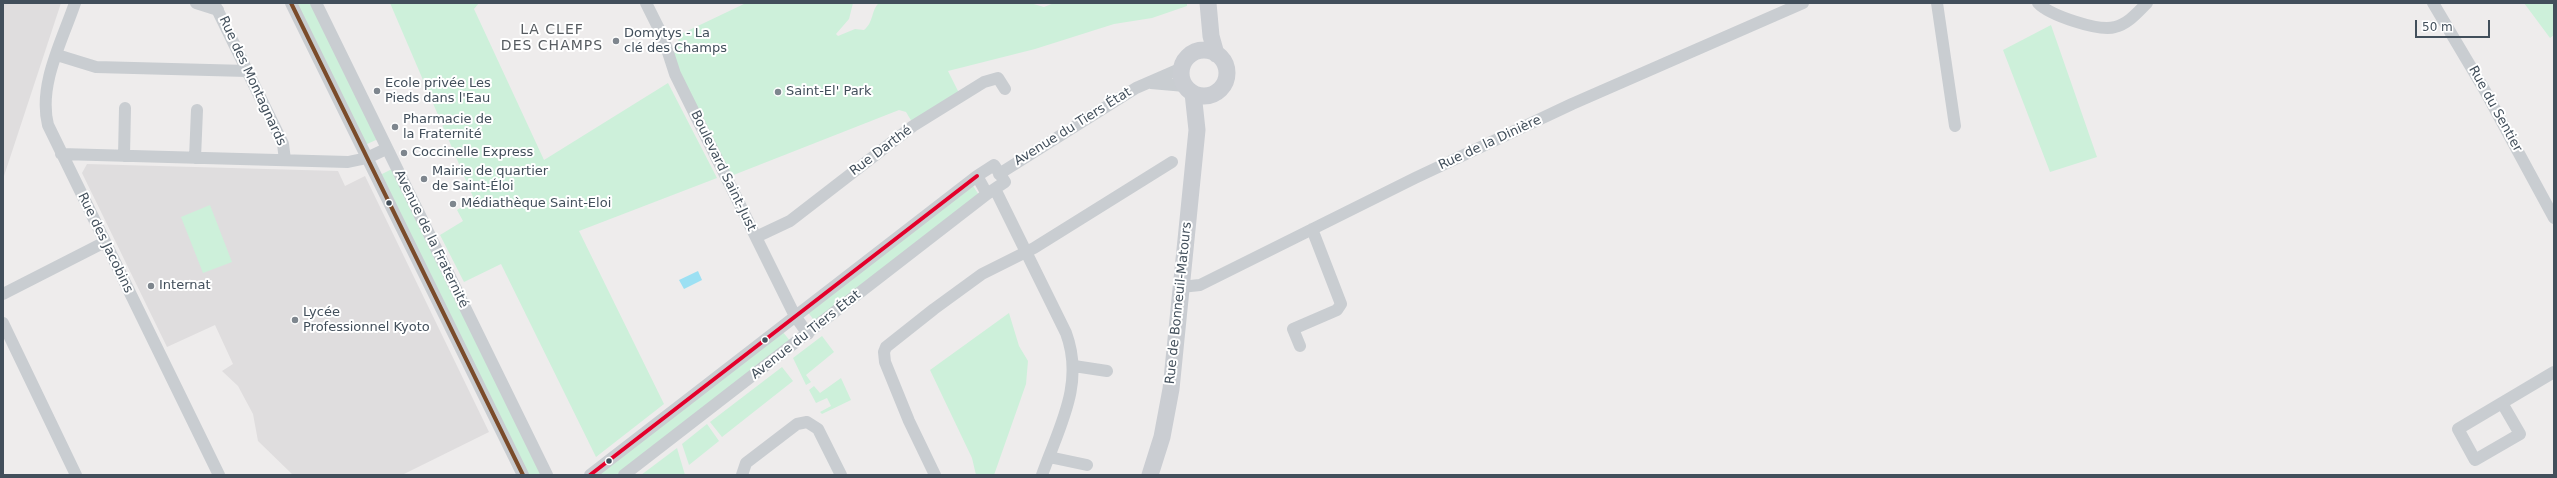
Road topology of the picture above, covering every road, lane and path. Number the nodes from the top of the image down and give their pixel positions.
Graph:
1 (75, 3) edge
2 (196, 3) edge
3 (292, 3) edge
4 (316, 3) edge
5 (646, 3) edge
6 (1803, 3) edge
7 (1937, 3) edge
8 (2038, 3) edge
9 (2147, 3) edge
10 (2433, 3) edge
11 (216, 7) edge
12 (1208, 8) edge
13 (1198, 51) junction
14 (1216, 54) junction
15 (57, 55) junction
16 (1182, 68) junction
17 (247, 71) junction
18 (1148, 82) junction
19 (1189, 89) junction
20 (1005, 90) dead end
21 (1213, 94) junction
22 (125, 108) dead end
23 (197, 110) dead end
24 (1955, 126) dead end
25 (1197, 130) junction
26 (386, 149) junction
27 (61, 154) junction
28 (124, 156) junction
29 (195, 158) junction
30 (367, 158) junction
31 (285, 160) junction
32 (1172, 162) dead end
33 (999, 174) junction
34 (977, 176) junction
35 (991, 191) junction
36 (2554, 218) edge
37 (1312, 229) junction
38 (756, 238) junction
39 (105, 242) junction
40 (1026, 252) junction
41 (1181, 288) junction
42 (3, 294) edge
43 (795, 316) junction
44 (3, 322) edge
45 (808, 334) junction
46 (1300, 346) dead end
47 (1074, 366) junction
48 (1107, 371) dead end
49 (2554, 372) edge
50 (2502, 403) junction
51 (1049, 457) junction
52 (1087, 465) dead end
53 (76, 475) edge
54 (219, 475) edge
55 (523, 475) edge
56 (547, 475) edge
57 (590, 475) edge
58 (624, 475) edge
59 (742, 475) edge
60 (841, 475) edge
61 (935, 475) edge
62 (1042, 475) edge
63 (1150, 475) edge

1 - 15 street, Rue des Jacobins
2 - 11 street
3 - 30 street, Avenue de la Fraternité
4 - 26 street, Avenue de la Fraternité
5 - 38 street, Boulevard Saint-Just
6 - 37 street, Rue de la Dinière
7 - 24 street
8 - 9 street
10 - 36 street, Rue du Sentier
11 - 17 street, Rue des Montagnards
12 - 13 main road
12 - 14 main road
13 - 14 main road
13 - 16 main road
14 - 21 main road
15 - 17 street
15 - 27 street, Rue des Jacobins
16 - 18 street, Avenue du Tiers État
16 - 19 main road
17 - 31 street, Rue des Montagnards
18 - 19 street
18 - 33 street, Avenue du Tiers État
19 - 21 main road
19 - 25 main road, Rue de Bonneuil-Matours
20 - 38 street, Rue Darthé
21 - 25 main road, Rue de Bonneuil-Matours
22 - 28 street
23 - 29 street
25 - 41 main road, Rue de Bonneuil-Matours
26 - 30 street
26 - 56 street, Avenue de la Fraternité
27 - 28 street
27 - 39 street, Rue des Jacobins
28 - 29 street
29 - 31 street
30 - 31 street
30 - 55 street, Avenue de la Fraternité
32 - 40 street
33 - 34 street, Avenue du Tiers État
33 - 35 street
34 - 35 street
34 - 43 street, Avenue du Tiers État
35 - 40 street
35 - 45 street, Avenue du Tiers État
37 - 41 street, Rue de la Dinière
37 - 46 street
38 - 43 street, Boulevard Saint-Just
39 - 42 street
39 - 54 street, Rue des Jacobins
40 - 47 street
40 - 61 street
41 - 63 main road, Rue de Bonneuil-Matours
43 - 45 street, Boulevard Saint-Just
43 - 57 street, Avenue du Tiers État
44 - 53 street
45 - 58 street, Avenue du Tiers État
47 - 48 street
47 - 51 street
49 - 50 street
50 - 50 street
51 - 52 street
51 - 62 street
59 - 60 street

